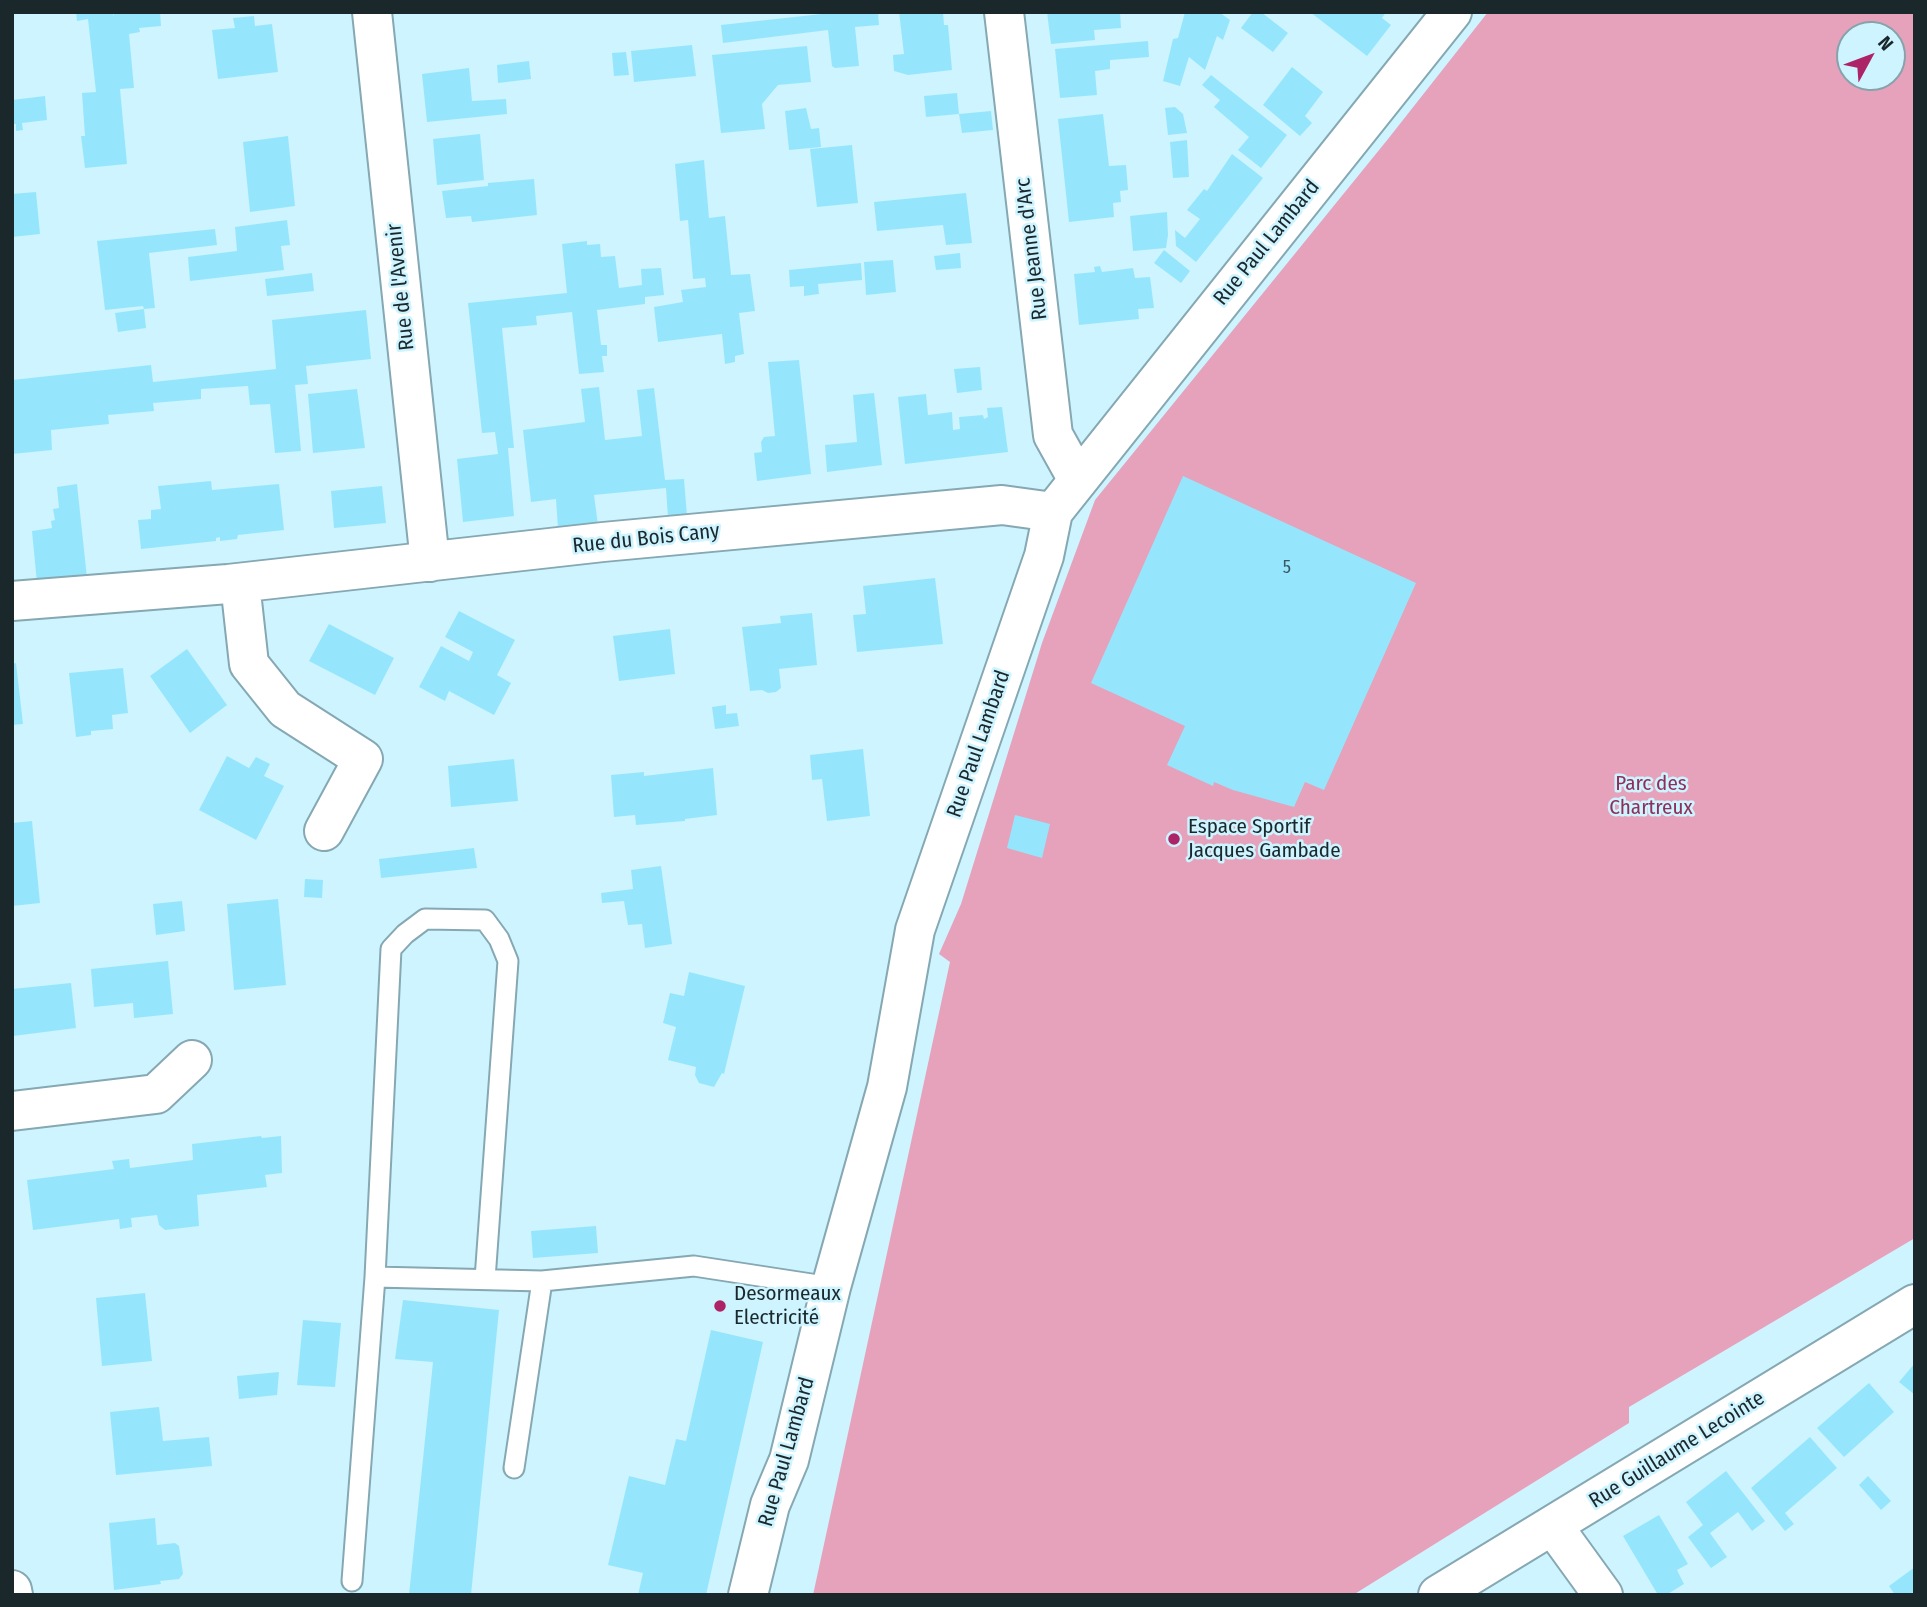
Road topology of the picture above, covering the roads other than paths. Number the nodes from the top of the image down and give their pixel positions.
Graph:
1 (372, 12) edge
2 (1004, 12) edge
3 (1452, 12) edge
4 (1078, 480) junction
5 (1053, 512) junction
6 (430, 562) junction
7 (240, 583) junction
8 (12, 601) edge
9 (324, 831) dead end
10 (192, 1060) dead end
11 (12, 1111) edge
12 (375, 1277) junction
13 (485, 1279) junction
14 (542, 1281) junction
15 (831, 1287) junction
16 (1915, 1304) edge
17 (514, 1468) dead end
18 (1553, 1526) junction
19 (352, 1581) dead end
20 (748, 1595) edge
21 (1438, 1595) edge
22 (1603, 1595) edge

1 - 6 street, Rue de l'Avenir
2 - 4 street, Rue Jeanne d'Arc
3 - 4 street, Rue Paul Lambard
4 - 5 street, Rue Paul Lambard
5 - 6 street, Rue du Bois Cany
5 - 15 street, Rue Paul Lambard
6 - 7 street, Rue du Bois Cany
7 - 8 street, Rue du Bois Cany
7 - 9 street
10 - 11 street
12 - 13 lane
12 - 13 lane
12 - 19 lane
13 - 14 lane
14 - 15 lane
14 - 17 lane
15 - 20 street, Rue Paul Lambard
16 - 18 street, Rue Guillaume Lecointe
18 - 21 street, Rue Guillaume Lecointe
18 - 22 street

